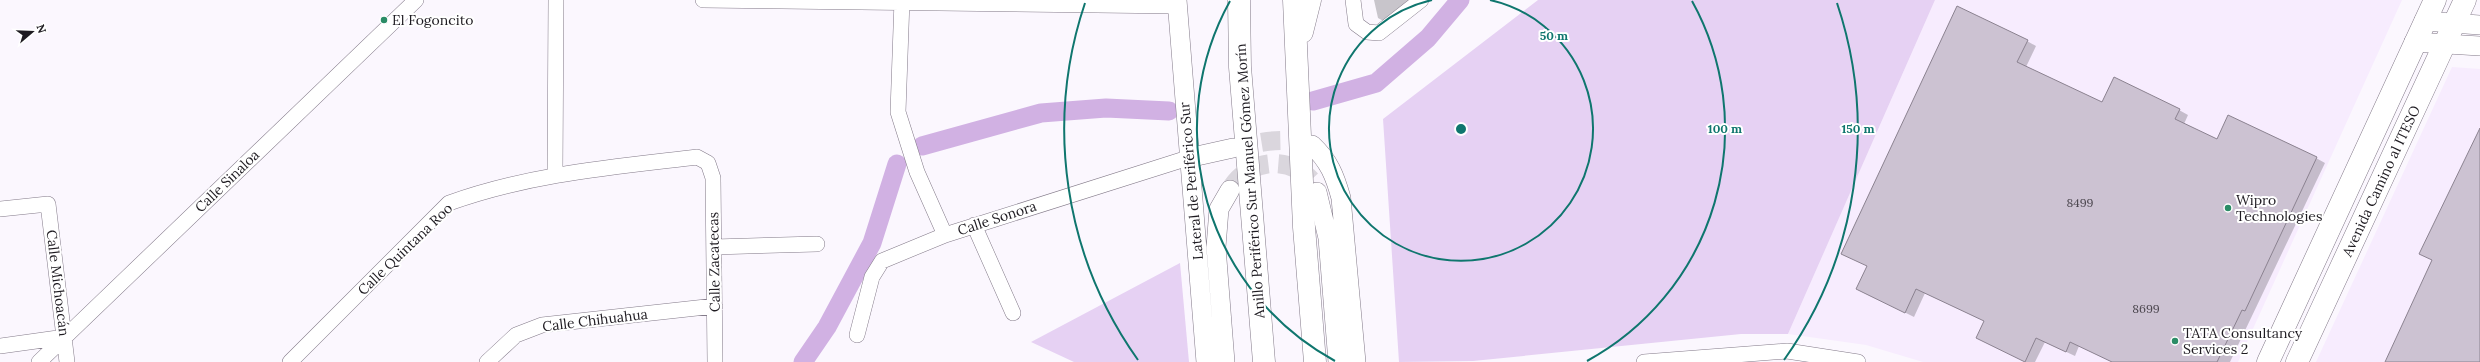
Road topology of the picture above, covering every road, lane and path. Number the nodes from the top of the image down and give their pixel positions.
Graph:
1 (416, 0) edge
2 (556, 0) edge
3 (703, 0) edge
4 (1239, 0) edge
5 (1294, 0) edge
6 (1310, 0) edge
7 (1353, 0) edge
8 (1421, 0) edge
9 (2435, 0) edge
10 (2465, 0) edge
11 (902, 2) edge
12 (1177, 3) edge
13 (2424, 21) junction
14 (2455, 22) junction
15 (2480, 25) edge
16 (2414, 42) junction
17 (2445, 42) junction
18 (2480, 46) edge
19 (1295, 62) junction
20 (1312, 145) tunnel mouth
21 (1233, 148) tunnel mouth
22 (1188, 158) junction
23 (708, 163) joint
24 (555, 174) junction
25 (1230, 190) tunnel mouth
26 (1317, 192) tunnel mouth
27 (0, 209) edge
28 (974, 225) junction
29 (946, 235) junction
30 (817, 244) dead end
31 (714, 247) junction
32 (715, 306) junction
33 (1013, 313) dead end
34 (857, 335) dead end
35 (65, 337) junction
36 (0, 346) edge
37 (39, 362) edge
38 (67, 362) edge
39 (290, 362) edge
40 (487, 362) edge
41 (715, 362) edge
42 (1206, 362) edge
43 (1225, 362) edge
44 (1264, 362) edge
45 (1315, 362) edge
46 (1338, 362) edge
47 (1356, 362) edge
48 (1644, 362) edge
49 (1858, 362) edge
50 (2268, 362) edge
51 (2297, 362) edge

1 - 35 street, Calle Sinaloa
2 - 24 street
3 - 11 street
4 - 44 main road, Anillo Periférico Sur Manuel Gómez Morín
5 - 19 main road
6 - 19 main road
7 - 8 street
9 - 13 main road, Avenida Camino al ITESO
10 - 14 main road, Avenida Camino al ITESO
11 - 12 street
11 - 29 street
12 - 22 street, Lateral de Periférico Sur
13 - 14 street
13 - 16 main road, Avenida Camino al ITESO
14 - 15 street
14 - 17 main road, Avenida Camino al ITESO
16 - 17 street
16 - 50 main road, Avenida Camino al ITESO
17 - 18 street
17 - 51 main road, Avenida Camino al ITESO
19 - 45 main road
20 - 47 street
21 - 22 street
22 - 28 street, Calle Sonora
22 - 42 street, Lateral de Periférico Sur
23 - 24 street, Calle Quintana Roo
23 - 31 street, Calle Zacatecas
24 - 39 street, Calle Quintana Roo
25 - 43 street
26 - 46 street
27 - 35 street, Calle Michoacán
28 - 29 street, Calle Sonora
28 - 33 street
29 - 34 street, Calle Sonora
30 - 31 street
31 - 32 street, Calle Zacatecas
32 - 40 street, Calle Chihuahua
32 - 41 street, Calle Zacatecas
35 - 36 street
35 - 37 street, Calle Sinaloa
35 - 38 street, Calle Michoacán
48 - 49 street

